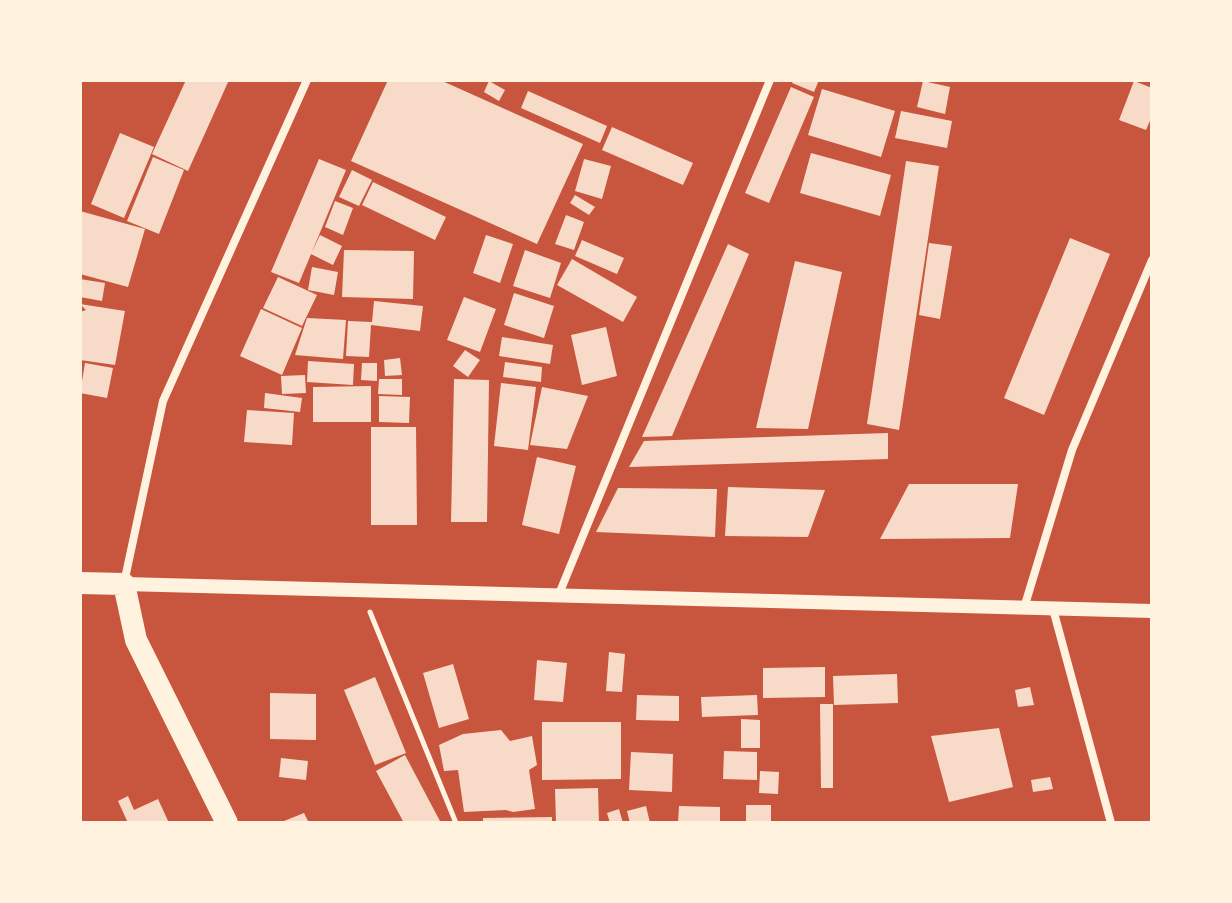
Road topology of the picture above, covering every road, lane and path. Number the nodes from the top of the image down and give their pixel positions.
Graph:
1 (307, 80) edge
2 (770, 80) edge
3 (1152, 260) edge
4 (80, 583) edge
5 (124, 584) junction
6 (360, 589) junction
7 (559, 594) junction
8 (1024, 608) junction
9 (1053, 609) junction
10 (1152, 611) edge
11 (227, 823) edge
12 (456, 823) edge
13 (1111, 823) edge

1 - 5 street
2 - 7 street
3 - 8 street
4 - 5 highway
5 - 6 street
5 - 11 highway
6 - 7 street
6 - 12 path
7 - 8 street
8 - 9 street
9 - 10 street
9 - 13 street

